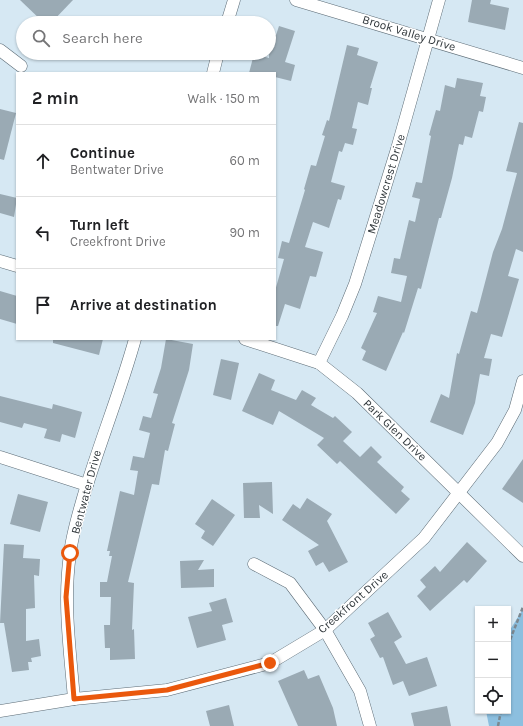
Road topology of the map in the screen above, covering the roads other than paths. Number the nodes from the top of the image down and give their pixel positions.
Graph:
1 (234, 0) edge
2 (296, 0) edge
3 (439, 0) edge
4 (229, 16) edge
5 (428, 39) junction
6 (0, 50) edge
7 (216, 60) edge
8 (21, 66) dead end
9 (523, 68) edge
10 (213, 72) edge
11 (0, 261) edge
12 (16, 266) edge
13 (135, 340) edge
14 (248, 340) edge
15 (319, 363) junction
16 (523, 381) edge
17 (0, 457) edge
18 (87, 485) junction
19 (459, 492) junction
20 (523, 556) edge
21 (254, 564) dead end
22 (325, 630) junction
23 (74, 699) junction
24 (0, 711) edge
25 (370, 726) edge

1 - 4 street
2 - 5 street, Brook Valley Drive
3 - 5 street, Meadowcrest Drive
5 - 9 street, Brook Valley Drive
5 - 15 street, Meadowcrest Drive
6 - 8 street
7 - 10 street
11 - 12 street
13 - 18 street, Bentwater Drive
14 - 15 street, Park Glen Drive
15 - 19 street, Park Glen Drive
16 - 19 street, Creekfront Drive
17 - 18 street
18 - 23 street, Bentwater Drive
19 - 20 street, Park Glen Drive
19 - 22 street, Creekfront Drive
21 - 22 street
22 - 23 street, Creekfront Drive
22 - 25 street
23 - 24 street, Creekfront Drive

